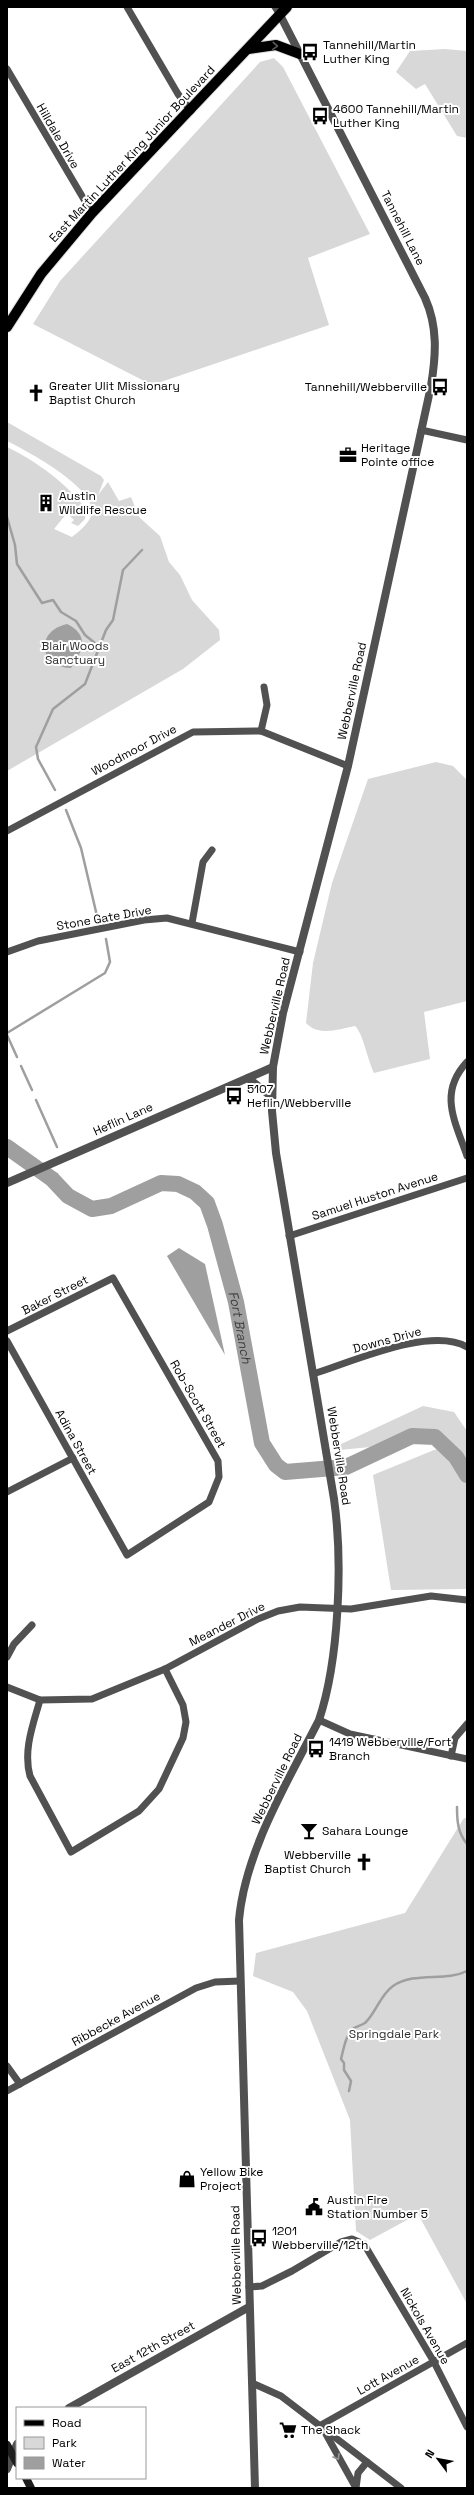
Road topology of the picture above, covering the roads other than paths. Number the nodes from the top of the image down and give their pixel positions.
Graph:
1 (128, 7) edge
2 (281, 10) edge
3 (248, 49) junction
4 (300, 54) junction
5 (7, 69) edge
6 (191, 111) junction
7 (92, 213) junction
8 (7, 328) edge
9 (421, 430) junction
10 (467, 440) edge
11 (264, 688) dead end
12 (261, 731) junction
13 (348, 766) junction
14 (7, 831) edge
15 (212, 850) dead end
16 (192, 923) junction
17 (7, 952) edge
18 (300, 952) junction
19 (467, 1062) edge
20 (273, 1067) junction
21 (248, 1078) junction
22 (272, 1097) junction
23 (467, 1156) edge
24 (467, 1178) edge
25 (11, 1181) edge
26 (290, 1236) junction
27 (113, 1278) joint
28 (7, 1331) edge
29 (7, 1341) edge
30 (467, 1348) edge
31 (313, 1374) junction
32 (73, 1458) junction
33 (7, 1492) edge
34 (126, 1555) joint
35 (467, 1600) edge
36 (336, 1609) junction
37 (32, 1625) dead end
38 (7, 1656) edge
39 (165, 1669) junction
40 (7, 1687) edge
41 (40, 1700) junction
42 (319, 1720) junction
43 (467, 1724) edge
44 (451, 1756) junction
45 (467, 1759) edge
46 (240, 1981) junction
47 (7, 2066) edge
48 (20, 2084) junction
49 (7, 2091) edge
50 (249, 2287) junction
51 (249, 2307) junction
52 (467, 2343) edge
53 (434, 2362) junction
54 (252, 2383) junction
55 (71, 2407) edge
56 (321, 2425) junction
57 (467, 2426) edge
58 (7, 2445) edge
59 (16, 2446) edge
60 (12, 2455) junction
61 (16, 2461) edge
62 (367, 2462) junction
63 (7, 2469) edge
64 (26, 2479) edge
65 (31, 2488) edge
66 (255, 2488) edge
67 (356, 2488) edge
68 (402, 2488) edge

1 - 6 street
2 - 3 main road, East Martin Luther King Junior Boulevard
2 - 4 street, Tannehill Lane
3 -> 4 main road
3 - 6 main road, East Martin Luther King Junior Boulevard
4 - 9 street, Tannehill Lane
5 - 7 street, Hilldale Drive
6 - 7 main road, East Martin Luther King Junior Boulevard
7 - 8 main road, East Martin Luther King Junior Boulevard
9 - 10 street
9 - 13 street, Webberville Road
11 - 12 street
12 - 13 street, Woodmoor Drive
12 - 14 street, Woodmoor Drive
13 - 18 street, Webberville Road
15 - 16 street
16 - 17 street, Stone Gate Drive
16 - 18 street, Stone Gate Drive
18 - 20 street, Webberville Road
19 - 23 street
20 - 21 street, Heflin Lane
20 - 22 street, Webberville Road
21 - 22 street
21 - 25 street, Heflin Lane
22 - 26 street, Webberville Road
24 - 26 street, Samuel Huston Avenue
26 - 31 street, Webberville Road
27 - 28 street, Baker Street
27 - 34 street, Rob-Scott Street
29 - 32 street, Adina Street
30 - 31 street, Downs Drive
31 - 36 street, Webberville Road
32 - 33 street
32 - 34 street, Adina Street
35 - 36 street, Meander Drive
36 - 39 street, Meander Drive
36 - 42 street, Webberville Road
37 - 38 street
39 - 41 street, Meander Drive
39 - 41 street
40 - 41 street, Meander Drive
42 - 44 street
42 - 46 street, Webberville Road
43 - 44 street
44 - 45 street
46 - 48 street, Ribbecke Avenue
46 - 50 street, Webberville Road
47 - 48 street
48 - 49 street, Ribbecke Avenue
50 - 51 street, Webberville Road
50 - 53 street, Nickols Avenue
51 - 54 street, Webberville Road
51 - 55 street, East 12th Street
52 - 53 street, Lott Avenue
53 - 56 street, Lott Avenue
53 - 57 street, Nickols Avenue
54 - 56 street
54 - 66 street, Webberville Road
56 - 62 street
56 -> 67 street
58 - 60 main road
59 - 60 street
60 - 61 main road
60 - 63 street
62 - 67 street
62 - 68 street
64 - 65 main road

